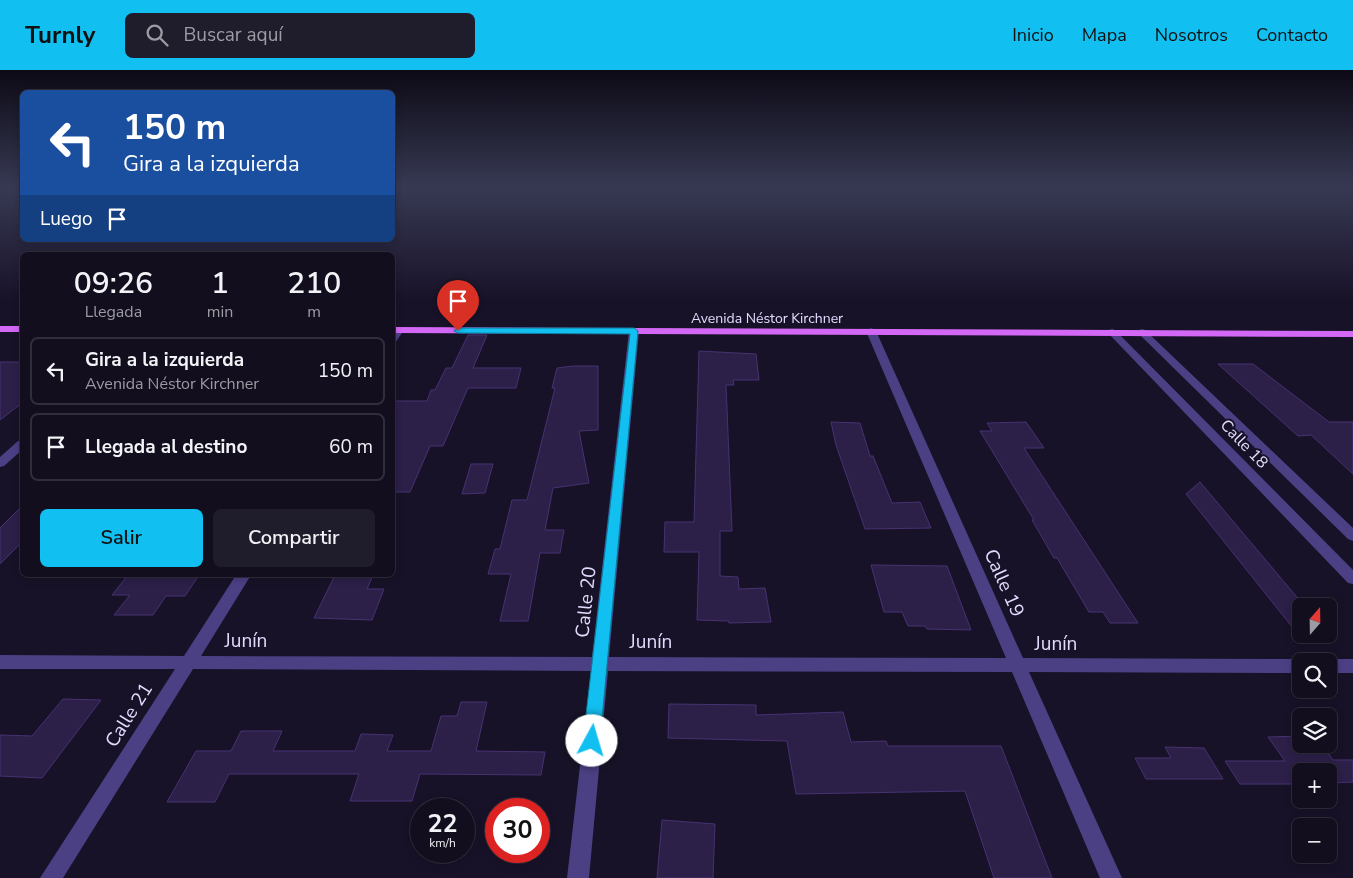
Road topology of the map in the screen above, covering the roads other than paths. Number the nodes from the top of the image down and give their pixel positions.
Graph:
1 (0, 329) edge
2 (20, 329) edge
3 (396, 330) edge
4 (634, 331) junction
5 (871, 332) junction
6 (1112, 332) junction
7 (1142, 332) junction
8 (1353, 334) edge
9 (20, 446) edge
10 (0, 463) edge
11 (1353, 536) edge
12 (243, 577) edge
13 (1353, 579) edge
14 (0, 662) edge
15 (188, 662) junction
16 (600, 663) junction
17 (1018, 665) junction
18 (1292, 666) edge
19 (1337, 666) edge
20 (1353, 666) edge
21 (51, 878) edge
22 (578, 878) edge
23 (1111, 878) edge

1 - 2 main road
3 - 4 main road, Avenida Néstor Kirchner
4 - 5 main road, Avenida Néstor Kirchner
4 - 16 street, Calle 20
5 - 6 main road, Avenida Néstor Kirchner
5 - 17 street, Calle 19
6 - 7 main road, Avenida Néstor Kirchner
6 - 13 street, Calle 18
7 - 8 main road, Avenida Néstor Kirchner
7 - 11 street, Calle 18
9 - 10 street
12 - 15 street, Calle 21
14 - 15 street, Junín
15 - 16 street, Junín
15 - 21 street, Calle 21
16 - 17 street, Junín
16 - 22 street, Calle 20
17 - 18 street, Junín
17 - 23 street, Calle 19
19 - 20 street

